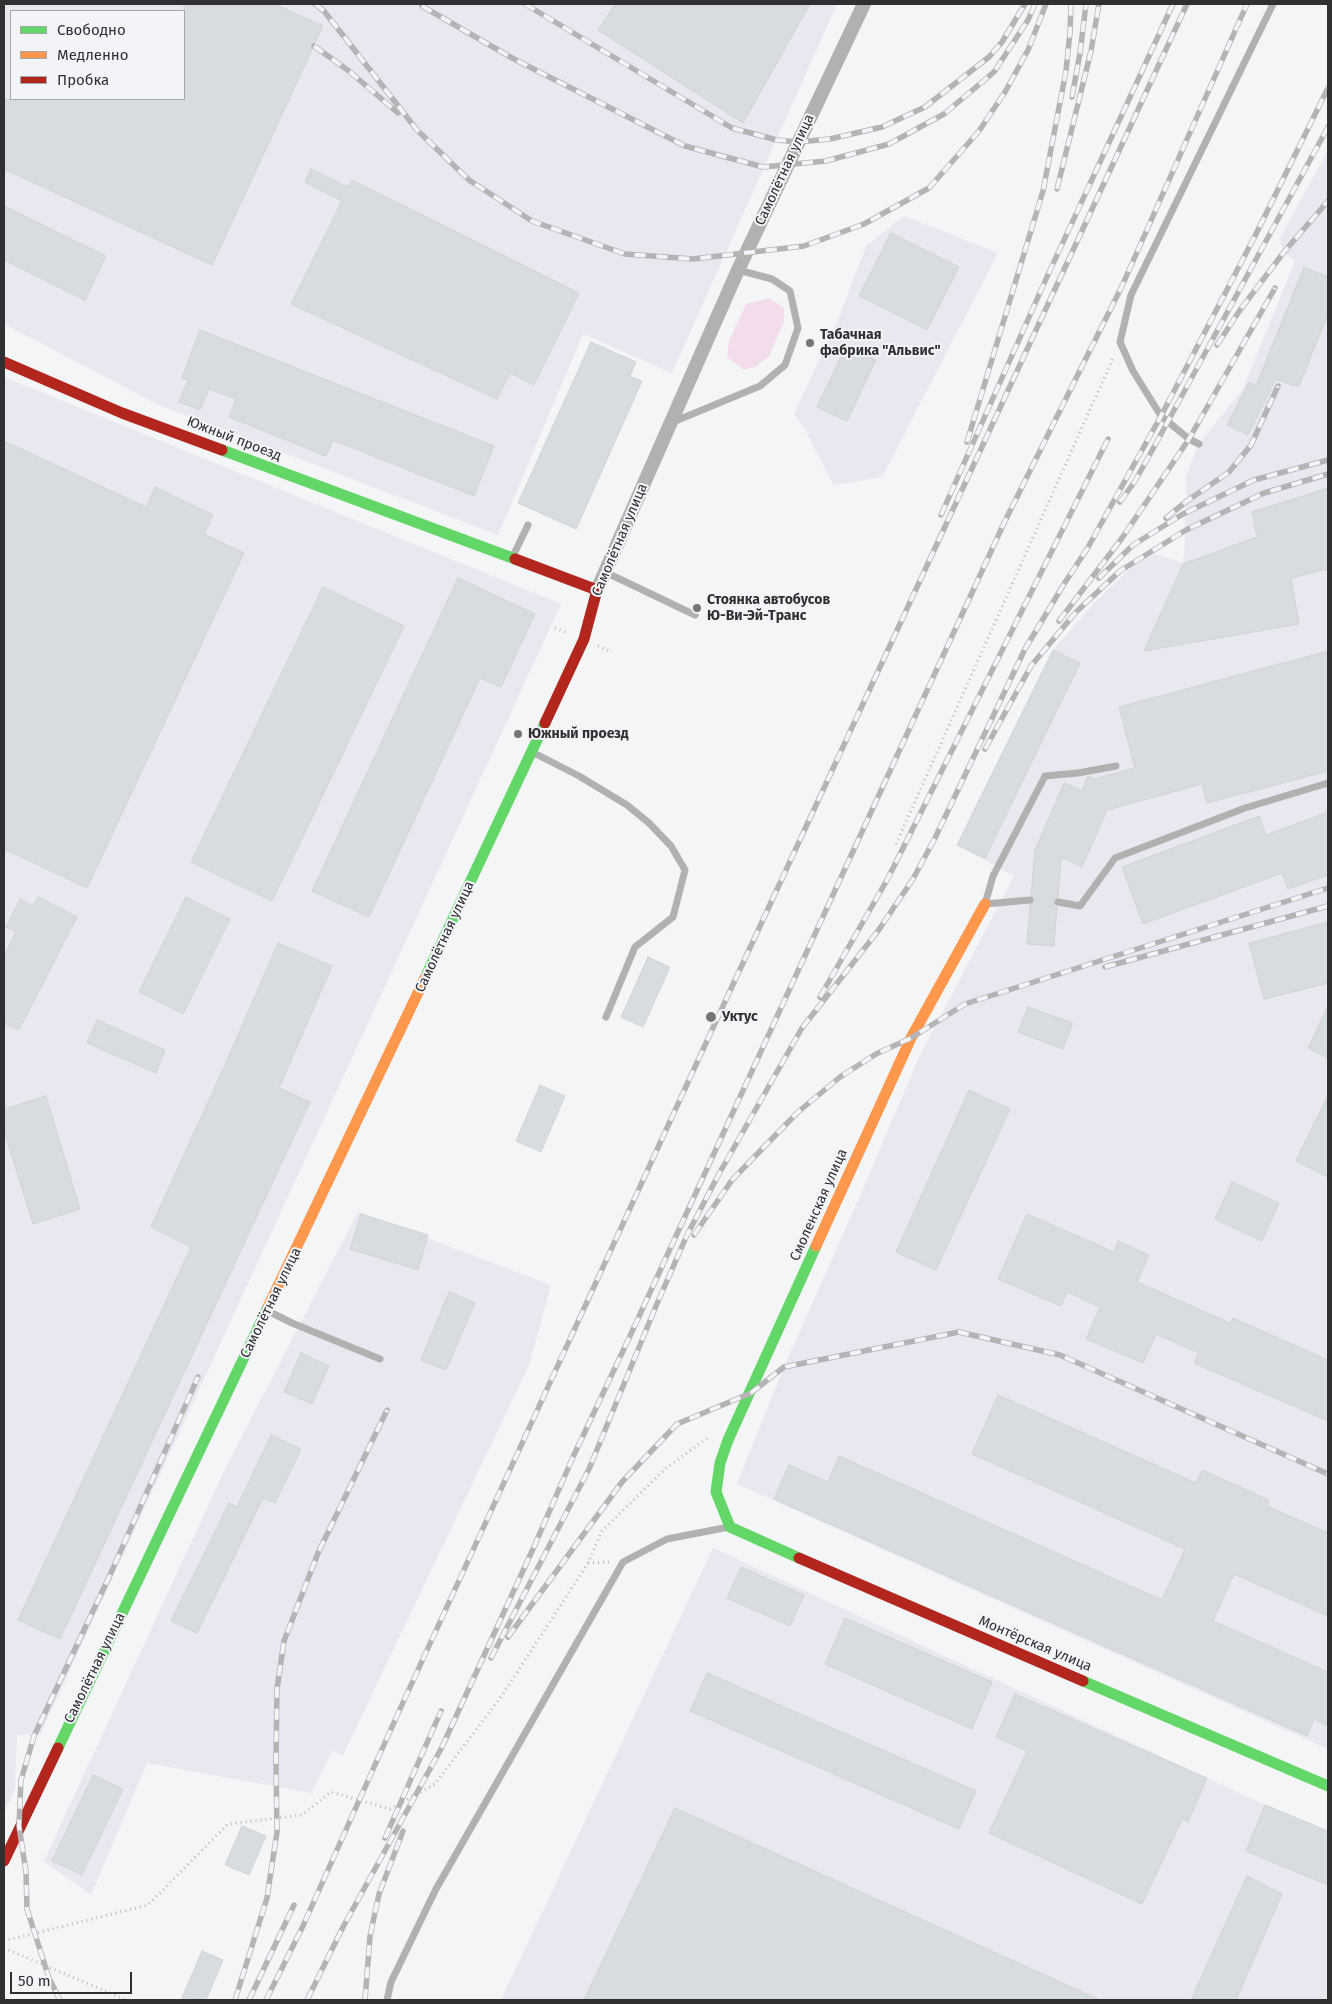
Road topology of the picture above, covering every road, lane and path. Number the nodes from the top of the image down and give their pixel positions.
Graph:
1 (864, 4) edge
2 (1273, 4) edge
3 (738, 270) junction
4 (1120, 342) junction
5 (4, 362) edge
6 (672, 422) junction
7 (1199, 444) dead end
8 (528, 525) dead end
9 (512, 558) junction
10 (605, 572) junction
11 (597, 590) junction
12 (695, 615) dead end
13 (532, 752) junction
14 (1116, 766) dead end
15 (1328, 783) edge
16 (896, 844) dead end
17 (1030, 900) dead end
18 (1058, 902) dead end
19 (985, 904) junction
20 (606, 1017) dead end
21 (268, 1310) junction
22 (380, 1359) dead end
23 (718, 1430) dead end
24 (730, 1527) junction
25 (623, 1562) junction
26 (588, 1563) junction
27 (1328, 1786) edge
28 (4, 1861) edge
29 (4, 1941) edge
30 (4, 1948) edge
31 (126, 2000) edge
32 (388, 2000) edge

1 - 3 street, Самолётная улица
2 - 4 lane
3 - 6 street, Самолётная улица
3 - 6 lane
4 - 7 lane
4 - 16 path
5 - 9 main road, Южный проезд
6 - 10 street, Самолётная улица
8 - 9 lane
9 - 11 main road, Южный проезд
10 - 11 street, Самолётная улица
10 - 12 lane
11 - 13 main road, Самолётная улица
13 - 20 lane
13 - 21 main road, Самолётная улица
14 - 19 lane
15 - 18 lane
17 - 19 lane
19 - 24 main road, Смоленская улица
21 - 22 lane
21 - 28 main road, Самолётная улица
23 - 26 path
24 - 25 lane
24 - 27 main road, Монтёрская улица
25 - 26 path
25 - 32 lane
26 - 29 path
30 - 31 path

